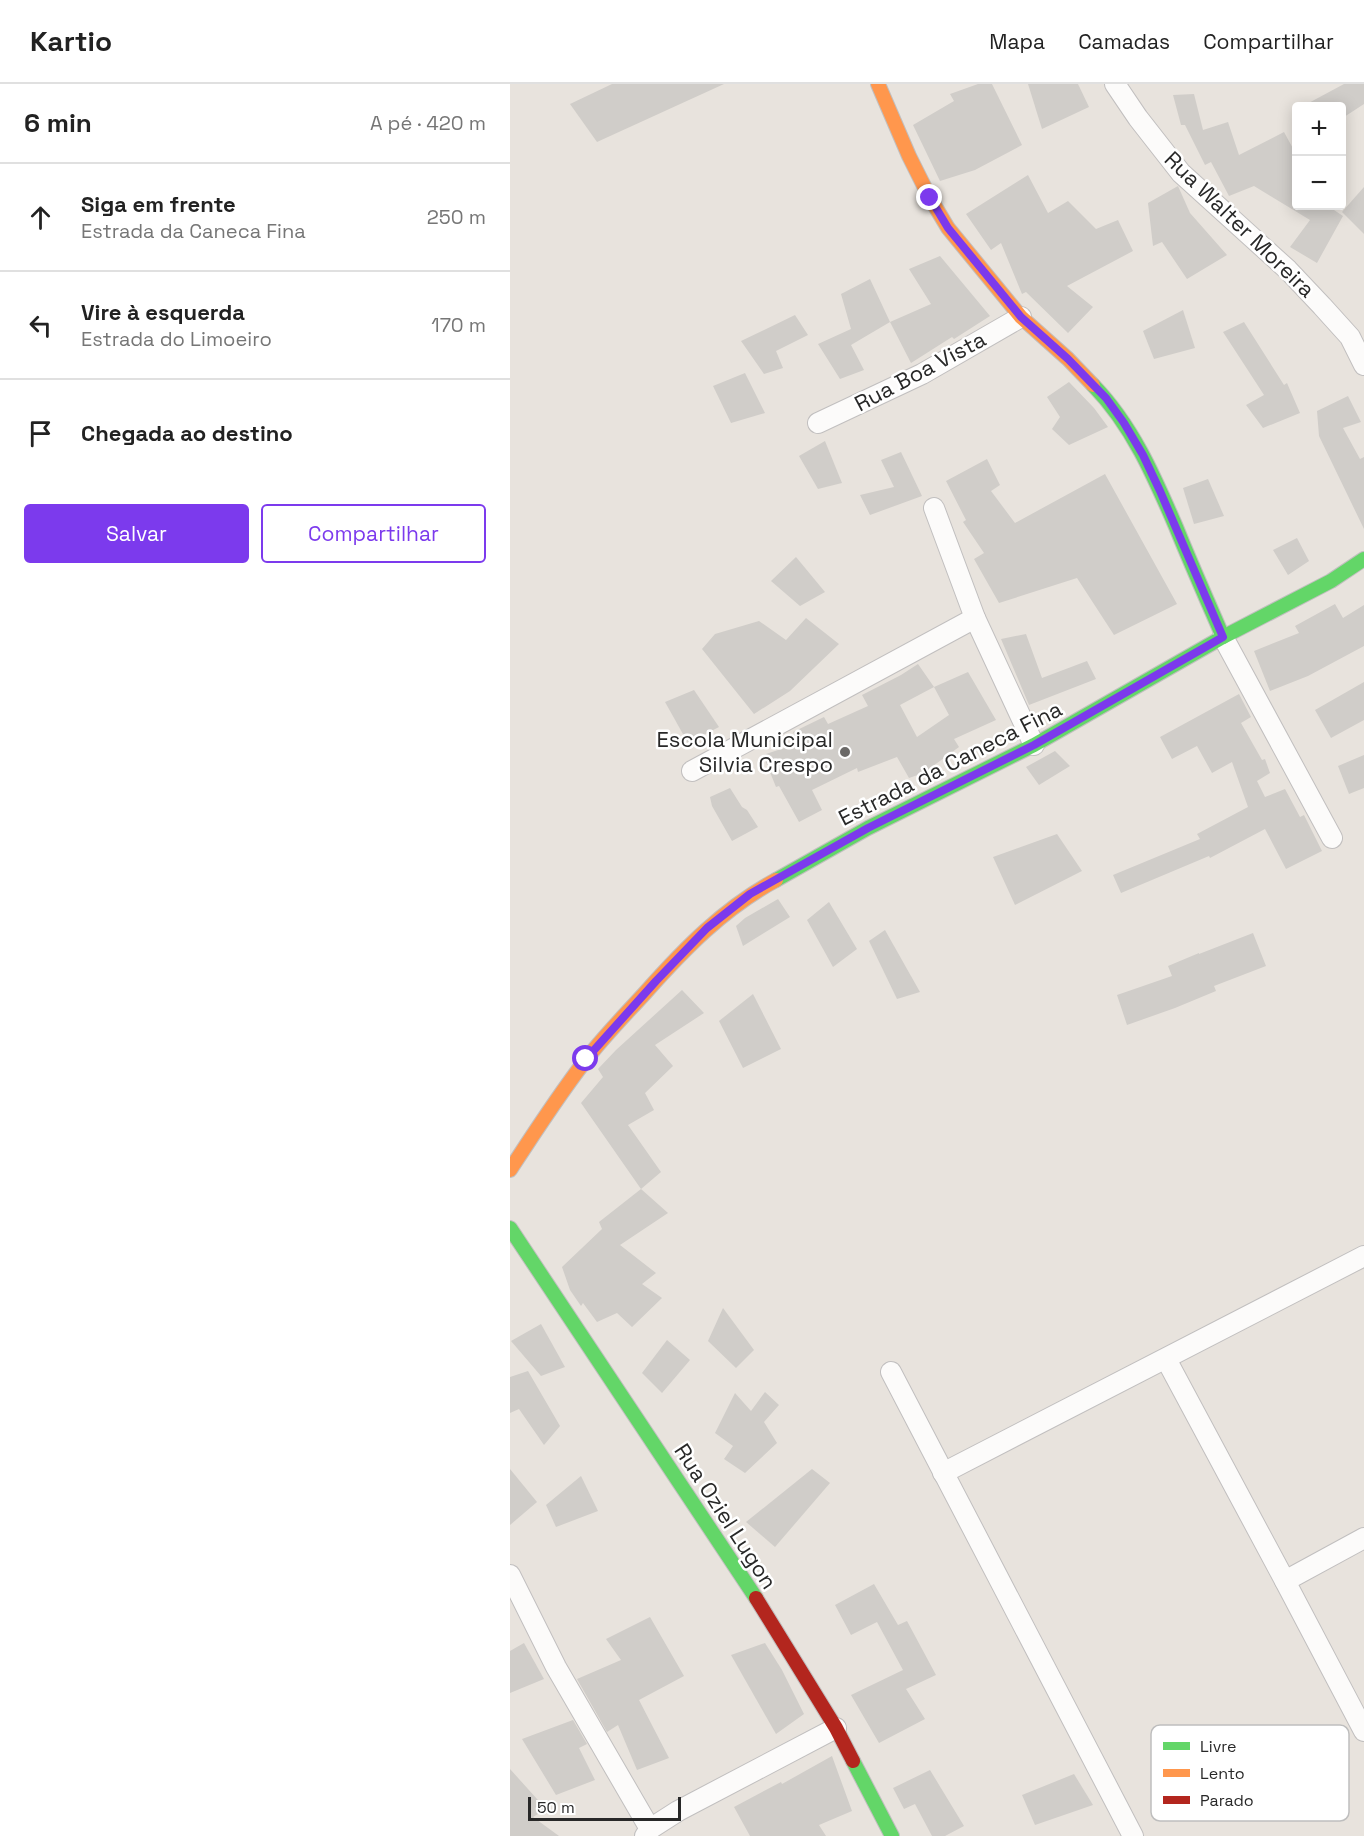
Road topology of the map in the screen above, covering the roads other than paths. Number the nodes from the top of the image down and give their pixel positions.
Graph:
1 (878, 84) edge
2 (1115, 84) edge
3 (1021, 317) junction
4 (1364, 365) edge
5 (818, 423) dead end
6 (933, 508) dead end
7 (1364, 560) edge
8 (975, 618) junction
9 (1223, 637) junction
10 (1034, 745) junction
11 (692, 771) dead end
12 (1332, 838) dead end
13 (510, 1170) edge
14 (510, 1228) edge
15 (1364, 1256) edge
16 (1166, 1359) junction
17 (891, 1372) dead end
18 (943, 1473) junction
19 (1364, 1538) edge
20 (510, 1575) edge
21 (1285, 1581) junction
22 (836, 1728) junction
23 (1364, 1731) edge
24 (647, 1833) edge
25 (892, 1836) edge
26 (1133, 1836) edge

1 - 3 street
2 - 4 street, Rua Walter Moreira
3 - 5 street, Rua Boa Vista
3 - 9 street
6 - 8 street
7 - 9 street, Estrada da Caneca Fina
8 - 10 street
8 - 11 street
9 - 10 street, Estrada da Caneca Fina
9 - 12 street
10 - 13 street, Estrada da Caneca Fina
14 - 22 street, Rua Oziel Lugon
15 - 16 street
16 - 18 street
16 - 21 street
17 - 18 street
18 - 26 street
19 - 21 street
20 - 24 street
21 - 23 street
22 - 24 street
22 - 25 street, Rua Oziel Lugon

